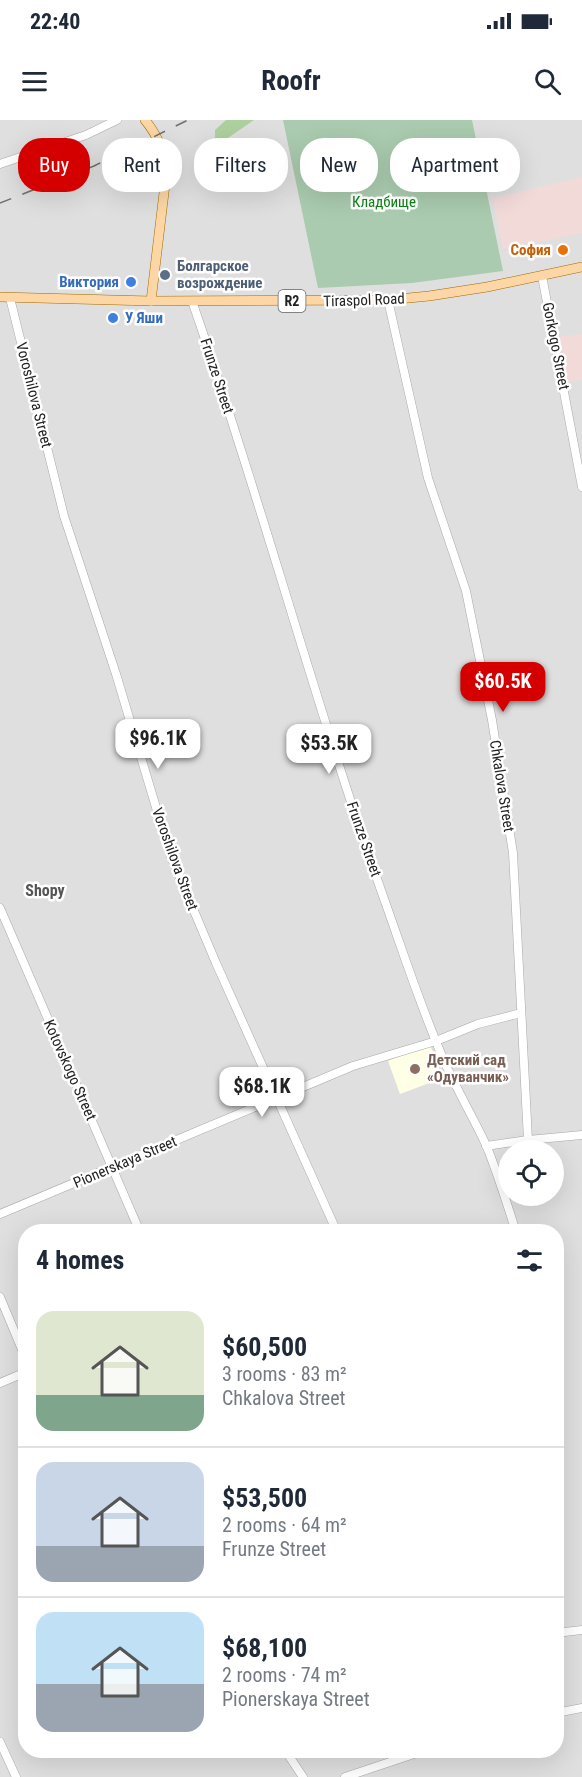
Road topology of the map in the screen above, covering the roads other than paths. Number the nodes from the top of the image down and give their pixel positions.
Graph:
1 (117, 120) edge
2 (145, 120) edge
3 (0, 164) edge
4 (582, 267) edge
5 (542, 276) junction
6 (5, 297) edge
7 (388, 300) junction
8 (192, 301) junction
9 (151, 302) junction
10 (582, 487) edge
11 (0, 908) edge
12 (521, 1013) junction
13 (436, 1041) junction
14 (278, 1097) junction
15 (582, 1135) edge
16 (528, 1140) joint
17 (498, 1144) edge
18 (486, 1146) junction
19 (113, 1167) junction
20 (0, 1214) edge
21 (137, 1224) edge
22 (334, 1224) edge
23 (514, 1224) edge
24 (0, 1297) edge
25 (18, 1340) edge
26 (18, 1375) edge
27 (0, 1383) edge
28 (582, 1630) edge
29 (564, 1632) edge
30 (582, 1708) edge
31 (564, 1711) edge
32 (0, 1742) edge
33 (290, 1758) edge
34 (402, 1758) edge
35 (16, 1777) edge
36 (303, 1777) edge
37 (345, 1777) edge

1 - 3 street
2 - 9 main road
4 - 5 main road, Tiraspol Road / R2
5 - 7 main road, Tiraspol Road / R2
5 - 10 street, Gorkogo Street
6 - 9 main road, Tiraspol Road / R2
6 - 14 street, Voroshilova Street
7 - 8 main road, Tiraspol Road / R2
7 - 12 street, Chkalova Street
8 - 9 main road, Tiraspol Road / R2
8 - 13 street, Frunze Street
11 - 19 street, Kotovskogo Street
12 - 13 street, Pionerskaya Street
12 - 16 street, Chkalova Street
13 - 14 street, Pionerskaya Street
13 - 18 street, Frunze Street
14 - 19 street, Pionerskaya Street
14 - 22 street, Voroshilova Street
15 - 16 street
17 - 18 street
18 - 23 street, Frunze Street
19 - 20 street, Pionerskaya Street
19 - 21 street, Kotovskogo Street
24 - 25 street
26 - 27 street
28 - 29 street
30 - 31 street
32 - 35 street
33 - 36 street
34 - 37 street

